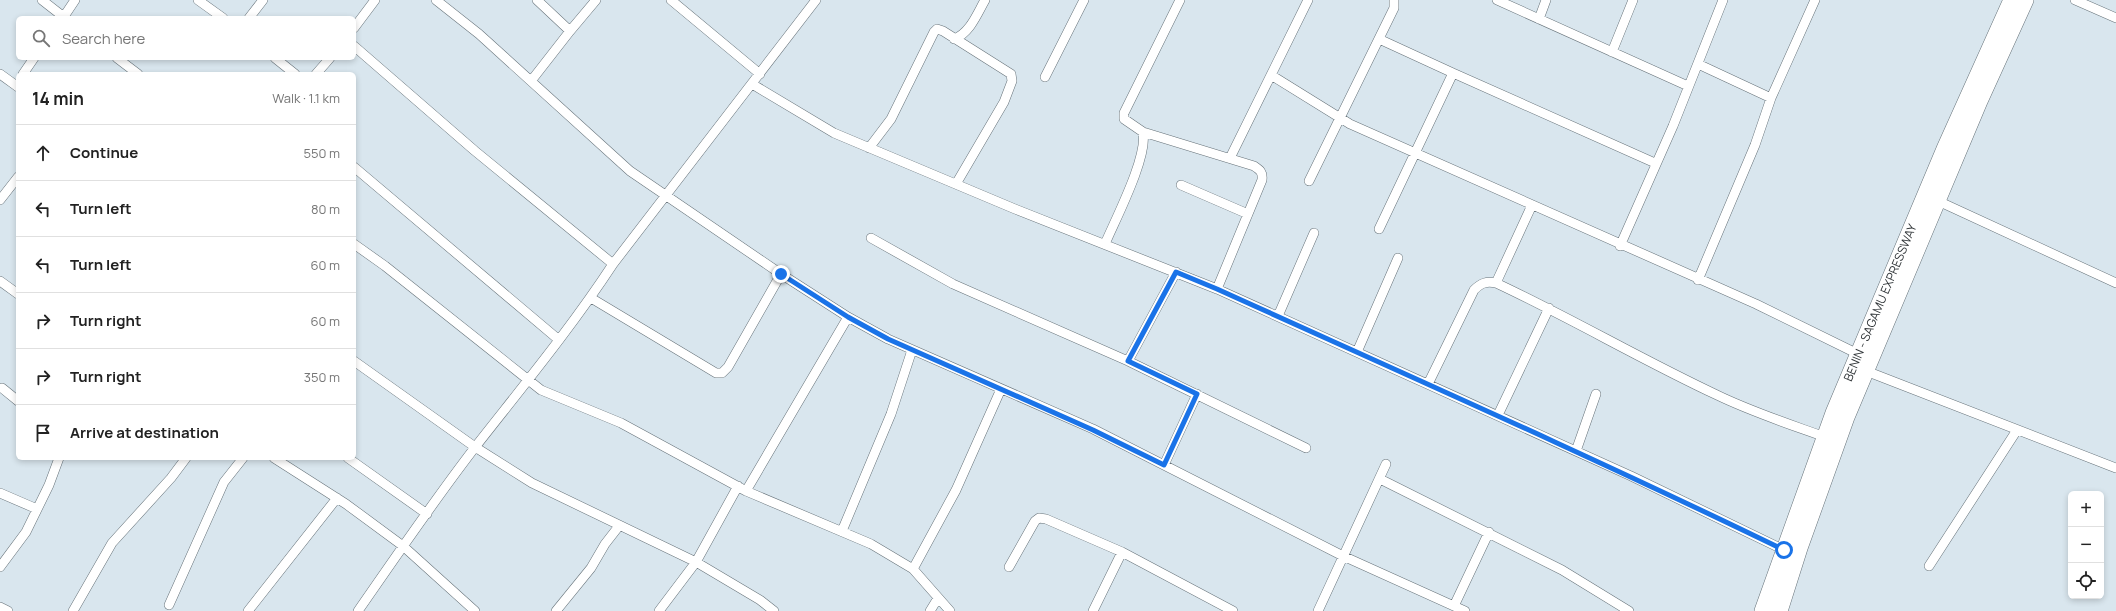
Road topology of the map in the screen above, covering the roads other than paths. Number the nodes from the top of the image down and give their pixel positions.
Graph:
1 (42, 0) edge
2 (75, 0) edge
3 (198, 0) edge
4 (263, 0) edge
5 (375, 0) edge
6 (436, 0) edge
7 (537, 0) edge
8 (596, 0) edge
9 (671, 0) edge
10 (815, 0) edge
11 (985, 0) edge
12 (1084, 0) edge
13 (1180, 0) edge
14 (1308, 0) edge
15 (1394, 0) edge
16 (1497, 0) edge
17 (1546, 0) edge
18 (1633, 0) edge
19 (1723, 0) edge
20 (1814, 0) edge
21 (2012, 0) edge
22 (2025, 0) edge
23 (2075, 0) edge
24 (62, 16) edge
25 (65, 16) edge
26 (221, 16) edge
27 (251, 16) edge
28 (2116, 18) edge
29 (1539, 19) junction
30 (356, 25) edge
31 (570, 31) junction
32 (954, 39) junction
33 (1378, 39) junction
34 (356, 48) edge
35 (1612, 52) junction
36 (33, 60) edge
37 (119, 60) edge
38 (278, 60) edge
39 (328, 60) edge
40 (1698, 64) junction
41 (24, 72) edge
42 (135, 72) edge
43 (293, 72) edge
44 (318, 72) edge
45 (1453, 73) junction
46 (0, 74) edge
47 (760, 74) junction
48 (1270, 75) junction
49 (1045, 78) dead end
50 (531, 81) junction
51 (16, 83) edge
52 (752, 84) junction
53 (1688, 86) junction
54 (1771, 98) junction
55 (1339, 118) junction
56 (1143, 132) junction
57 (869, 148) junction
58 (1415, 153) junction
59 (1230, 158) junction
60 (1655, 164) junction
61 (356, 169) edge
62 (16, 180) edge
63 (1309, 181) dead end
64 (956, 184) junction
65 (1181, 185) dead end
66 (666, 196) junction
67 (0, 200) edge
68 (1938, 201) junction
69 (1532, 205) junction
70 (1248, 214) junction
71 (1379, 229) dead end
72 (1314, 233) dead end
73 (871, 238) dead end
74 (1105, 244) junction
75 (356, 245) edge
76 (1620, 246) junction
77 (1398, 258) dead end
78 (613, 264) junction
79 (1176, 272) junction
80 (781, 274) junction
81 (1698, 280) junction
82 (0, 281) edge
83 (1496, 283) junction
84 (2116, 283) edge
85 (1217, 289) junction
86 (16, 293) edge
87 (591, 298) junction
88 (1549, 308) junction
89 (1278, 316) junction
90 (848, 317) junction
91 (559, 340) junction
92 (912, 350) junction
93 (1356, 352) junction
94 (1858, 354) junction
95 (1128, 361) junction
96 (356, 362) edge
97 (1866, 371) junction
98 (529, 380) junction
99 (1428, 384) junction
100 (2, 388) dead end
101 (1001, 389) junction
102 (1197, 394) junction
103 (1596, 394) dead end
104 (16, 399) edge
105 (1498, 415) junction
106 (2017, 430) junction
107 (1825, 437) junction
108 (476, 447) junction
109 (1306, 448) dead end
110 (1576, 451) junction
111 (58, 460) edge
112 (184, 460) edge
113 (241, 460) edge
114 (277, 460) edge
115 (351, 460) edge
116 (1386, 464) dead end
117 (1164, 465) junction
118 (2116, 468) edge
119 (1380, 479) junction
120 (742, 488) junction
121 (0, 494) edge
122 (337, 498) junction
123 (37, 509) junction
124 (427, 514) junction
125 (619, 526) junction
126 (842, 531) junction
127 (1489, 532) junction
128 (403, 546) junction
129 (1784, 550) junction
130 (1122, 552) junction
131 (1343, 556) junction
132 (696, 562) junction
133 (1929, 566) dead end
134 (0, 567) edge
135 (1008, 567) dead end
136 (913, 569) junction
137 (938, 598) junction
138 (169, 605) dead end
139 (1454, 606) junction
140 (0, 607) edge
141 (8, 611) edge
142 (73, 611) edge
143 (248, 611) edge
144 (358, 611) edge
145 (475, 611) edge
146 (556, 611) edge
147 (659, 611) edge
148 (774, 611) edge
149 (930, 611) edge
150 (950, 611) edge
151 (1093, 611) edge
152 (1233, 611) edge
153 (1318, 611) edge
154 (1465, 611) edge
155 (1629, 611) edge
156 (1763, 611) edge
157 (1779, 611) edge

1 - 24 street
2 - 25 street
3 - 26 street
4 - 27 street
5 - 30 street
6 - 50 street
7 - 31 street
8 - 31 street
9 - 47 street
10 - 47 street
11 - 32 street
12 - 49 street
13 - 56 street
14 - 48 street
15 - 33 street
16 - 29 street
17 - 29 street
18 - 35 street
19 - 40 street
20 - 54 street
21 - 94 highway, BENIN - SAGAMU EXPRESSWAY
22 - 68 highway
23 - 28 street
29 - 35 street
31 - 50 street
32 - 57 street
32 - 64 street
33 - 45 street
33 - 55 street
34 - 78 street
35 - 53 street
36 - 41 street
37 - 42 street
38 - 43 street
39 - 44 street
40 - 53 street
40 - 54 street
45 - 58 street
45 - 60 street
46 - 51 street
47 - 52 street
48 - 55 street
48 - 59 street
50 - 66 street
52 - 57 street
52 - 66 street
53 - 60 street
54 - 81 street
55 - 58 street
55 - 63 street
56 - 59 street
56 - 74 street
57 - 64 street
58 - 69 street
58 - 71 street
59 - 70 street
60 - 76 street
61 - 91 street
62 - 67 street
64 - 74 street
65 - 70 street
66 - 78 street
66 - 80 street
68 - 84 street
68 - 97 highway
69 - 76 street
69 - 83 street
70 - 85 street
72 - 89 street
73 - 95 street
74 - 79 street
75 - 98 street
76 - 81 street
77 - 93 street
78 - 87 street
79 - 85 street
79 - 95 street
80 - 87 street
80 - 90 street
81 - 94 street
82 - 86 street
83 - 88 street
83 - 99 street
85 - 89 street
87 - 91 street
88 - 105 street
88 - 107 street
89 - 93 street
90 - 92 street
90 - 120 street
91 - 98 street
92 - 101 street
92 - 126 street
93 - 99 street
94 - 107 highway, BENIN - SAGAMU EXPRESSWAY
95 - 102 street
96 - 108 street
97 - 106 street
97 - 157 highway
98 - 108 street
98 - 120 street
99 - 105 street
100 - 104 street
101 - 117 street
101 - 136 street
102 - 109 street
102 - 117 street
103 - 110 street
105 - 110 street
106 - 118 street
106 - 133 street
107 - 129 highway, BENIN - SAGAMU EXPRESSWAY
108 - 124 street
108 - 125 street
110 - 129 street
111 - 123 street
112 - 142 street
113 - 138 street
114 - 122 street
115 - 124 street
116 - 119 street
117 - 131 street
119 - 127 street
119 - 131 street
120 - 126 street
120 - 132 street
121 - 123 street
122 - 128 street
122 - 143 street
123 - 134 street
124 - 128 street
125 - 132 street
125 - 146 street
126 - 136 street
127 - 139 street
127 - 155 street
128 - 144 street
128 - 145 street
129 - 156 highway, BENIN - SAGAMU EXPRESSWAY
130 - 135 street
130 - 151 street
130 - 152 street
131 - 139 street
131 - 153 street
132 - 147 street
132 - 148 street
136 - 137 street
137 - 149 street
137 - 150 street
139 - 154 street
140 - 141 street

